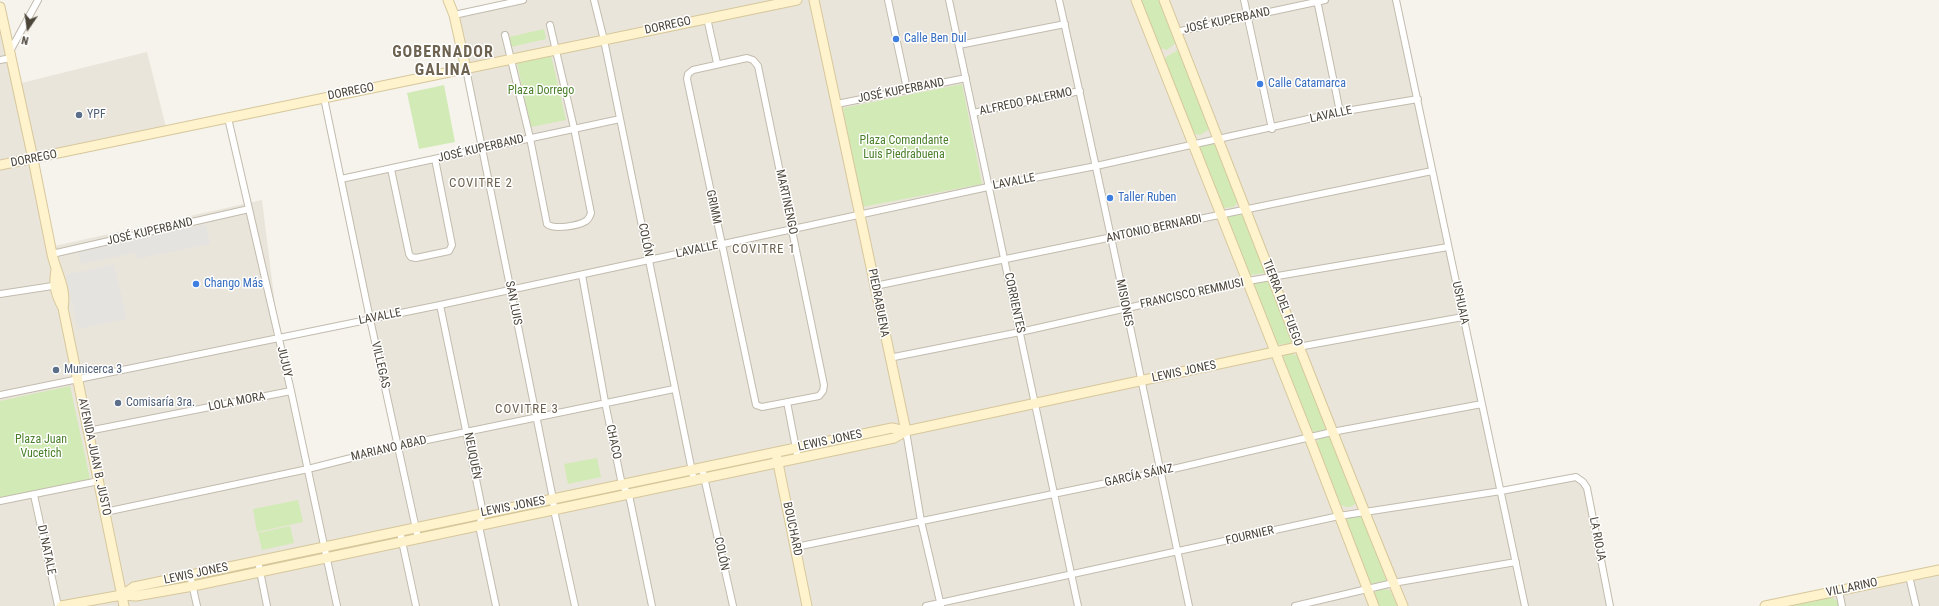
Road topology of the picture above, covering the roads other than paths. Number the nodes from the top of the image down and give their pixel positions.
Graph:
1 (38, 0) edge
2 (448, 0) edge
3 (523, 0) edge
4 (594, 0) edge
5 (796, 0) edge
6 (814, 0) edge
7 (888, 0) edge
8 (949, 0) edge
9 (1059, 0) edge
10 (1136, 0) edge
11 (1164, 0) edge
12 (1244, 0) edge
13 (1325, 0) edge
14 (1396, 0) edge
15 (1317, 1) edge
16 (0, 7) edge
17 (454, 15) junction
18 (1247, 16) junction
19 (707, 18) junction
20 (1065, 24) junction
21 (550, 25) dead end
22 (1176, 32) junction
23 (506, 35) dead end
24 (604, 40) junction
25 (959, 45) junction
26 (556, 50) junction
27 (10, 55) junction
28 (512, 59) junction
29 (0, 60) edge
30 (717, 63) junction
31 (466, 69) junction
32 (966, 78) junction
33 (907, 89) junction
34 (1080, 91) junction
35 (324, 98) junction
36 (1418, 99) junction
37 (836, 104) junction
38 (1340, 112) junction
39 (973, 113) junction
40 (228, 118) junction
41 (620, 119) junction
42 (574, 128) junction
43 (1272, 129) junction
44 (530, 138) junction
45 (1218, 138) junction
46 (1193, 145) junction
47 (482, 149) junction
48 (34, 159) junction
49 (435, 159) junction
50 (0, 165) edge
51 (1096, 166) junction
52 (391, 169) junction
53 (1432, 171) junction
54 (341, 179) junction
55 (988, 187) junction
56 (249, 209) junction
57 (1245, 210) junction
58 (860, 214) junction
59 (1220, 215) junction
60 (792, 229) junction
61 (1111, 238) junction
62 (721, 245) junction
63 (1448, 247) junction
64 (52, 254) junction
65 (648, 260) junction
66 (1004, 261) junction
67 (582, 275) junction
68 (1273, 277) junction
69 (1248, 281) junction
70 (58, 285) junction
71 (875, 286) junction
72 (510, 290) junction
73 (0, 294) edge
74 (440, 305) junction
75 (1125, 308) junction
76 (1464, 317) junction
77 (370, 319) junction
78 (1020, 332) junction
79 (279, 337) junction
80 (1298, 347) junction
81 (1275, 353) junction
82 (889, 358) junction
83 (78, 380) junction
84 (1140, 382) junction
85 (674, 388) junction
86 (291, 391) junction
87 (0, 395) edge
88 (605, 402) junction
89 (787, 402) junction
90 (1035, 404) junction
91 (1482, 404) junction
92 (536, 417) junction
93 (88, 431) junction
94 (906, 431) junction
95 (467, 432) junction
96 (1332, 432) junction
97 (1309, 437) junction
98 (398, 446) junction
99 (796, 448) junction
100 (776, 453) junction
101 (798, 459) junction
102 (779, 463) junction
103 (702, 468) junction
104 (308, 469) junction
105 (691, 471) junction
106 (1160, 472) junction
107 (1576, 477) joint
108 (705, 479) junction
109 (98, 481) junction
110 (694, 481) junction
111 (622, 485) junction
112 (1501, 491) junction
113 (1054, 494) junction
114 (34, 495) junction
115 (629, 495) junction
116 (553, 500) junction
117 (0, 502) edge
118 (554, 510) junction
119 (1365, 511) junction
120 (105, 512) junction
121 (483, 513) junction
122 (1339, 516) junction
123 (921, 521) junction
124 (479, 526) junction
125 (416, 528) junction
126 (400, 532) junction
127 (418, 538) junction
128 (403, 541) junction
129 (324, 547) junction
130 (796, 547) junction
131 (1178, 552) junction
132 (327, 558) junction
133 (258, 560) junction
134 (1516, 562) junction
135 (1939, 570) edge
136 (260, 571) junction
137 (190, 575) junction
138 (1072, 575) junction
139 (1909, 576) junction
140 (1393, 583) junction
141 (192, 586) junction
142 (1367, 589) junction
143 (1839, 591) junction
144 (122, 595) junction
145 (941, 604) edge
146 (59, 606) edge
147 (124, 606) edge
148 (197, 606) edge
149 (267, 606) edge
150 (337, 606) edge
151 (416, 606) edge
152 (496, 606) edge
153 (576, 606) edge
154 (652, 606) edge
155 (733, 606) edge
156 (807, 606) edge
157 (926, 606) edge
158 (1078, 606) edge
159 (1189, 606) edge
160 (1295, 606) edge
161 (1374, 606) edge
162 (1403, 606) edge
163 (1525, 606) edge
164 (1610, 606) edge
165 (1765, 606) edge
166 (1842, 606) edge
167 (1916, 606) edge

1 - 27 street
2 - 17 main road, SAN LUIS
3 - 17 street
4 - 24 street, COLÓN
5 - 19 main road, DORREGO
6 - 37 main road, PIEDRABUENA
7 - 33 street
8 - 25 street, CORRIENTES
9 - 20 street, MISIONES
10 - 46 main road, TIERRA DEL FUEGO
11 - 22 main road, TIERRA DEL FUEGO
12 - 18 street
13 - 15 street, JOSÉ KUPERBAND
14 - 36 street, USHUAIA
15 - 18 street, JOSÉ KUPERBAND
15 - 38 street
16 - 27 main road, AVENIDA JUAN B. JUSTO
17 - 31 main road, SAN LUIS
18 - 22 street, JOSÉ KUPERBAND
18 - 43 street
19 - 24 main road, DORREGO
19 - 30 street
20 - 25 street
20 - 34 street, MISIONES
21 - 26 street
22 - 45 main road, TIERRA DEL FUEGO
23 - 28 street
24 - 26 main road, DORREGO
24 - 41 street, COLÓN
25 - 32 street, CORRIENTES
26 - 28 main road, DORREGO
26 - 42 street
27 - 29 street
27 - 48 main road, AVENIDA JUAN B. JUSTO
28 - 31 main road, DORREGO
28 - 44 street
30 - 60 street, MARTINENGO
30 - 62 street, GRIMM
31 - 35 main road, DORREGO
31 - 47 street, SAN LUIS
32 - 33 street, JOSÉ KUPERBAND
32 - 39 street, CORRIENTES
33 - 37 street, JOSÉ KUPERBAND
34 - 39 street, ALFREDO PALERMO
34 - 51 street, MISIONES
35 - 40 main road, DORREGO
35 - 54 street, VILLEGAS
36 - 38 street, LAVALLE
36 - 53 street, USHUAIA
37 - 58 main road, PIEDRABUENA
38 - 43 street, LAVALLE
39 - 55 street, CORRIENTES
40 - 48 main road, DORREGO
40 - 56 street, JUJUY
41 - 42 street, JOSÉ KUPERBAND
41 - 65 street, COLÓN
42 - 44 street, JOSÉ KUPERBAND
42 - 44 street
43 - 45 street, LAVALLE
44 - 47 street, JOSÉ KUPERBAND
45 - 46 street, LAVALLE
45 - 57 main road, TIERRA DEL FUEGO
46 - 51 street, LAVALLE
46 - 59 main road, TIERRA DEL FUEGO
47 - 49 street, JOSÉ KUPERBAND
47 - 72 street, SAN LUIS
48 - 50 main road, DORREGO
48 - 64 main road, AVENIDA JUAN B. JUSTO
49 - 52 street, JOSÉ KUPERBAND
49 - 52 street
51 - 55 street, LAVALLE
51 - 61 street, MISIONES
52 - 54 street, JOSÉ KUPERBAND
53 - 57 street, ANTONIO BERNARDI
53 - 63 street, USHUAIA
54 - 77 street, VILLEGAS
55 - 58 street, LAVALLE
55 - 66 street, CORRIENTES
56 - 64 street, JOSÉ KUPERBAND
56 - 79 street, JUJUY
57 - 59 street, ANTONIO BERNARDI
57 - 68 main road, TIERRA DEL FUEGO
58 - 60 street, LAVALLE
58 - 71 main road, PIEDRABUENA
59 - 61 street, ANTONIO BERNARDI
59 - 69 main road, TIERRA DEL FUEGO
60 - 62 street, LAVALLE
60 - 89 street, MARTINENGO
61 - 66 street, ANTONIO BERNARDI
61 - 75 street, MISIONES
62 - 65 street, LAVALLE
62 - 89 street, GRIMM
63 - 68 street, FRANCISCO REMMUSI
63 - 76 street, USHUAIA
64 - 70 main road, AVENIDA JUAN B. JUSTO
65 - 67 street, LAVALLE
65 - 85 street, COLÓN
66 - 71 street, ANTONIO BERNARDI
66 - 78 street, CORRIENTES
67 - 72 street, LAVALLE
67 - 88 street, CHACO
68 - 69 street, FRANCISCO REMMUSI
68 - 80 main road, TIERRA DEL FUEGO
69 - 75 street, FRANCISCO REMMUSI
69 - 81 main road, TIERRA DEL FUEGO
70 - 73 street
70 - 83 main road, AVENIDA JUAN B. JUSTO
71 - 82 main road, PIEDRABUENA
72 - 74 street, LAVALLE
72 - 92 street, SAN LUIS
74 - 77 street, LAVALLE
74 - 95 street, NEUQUÉN
75 - 78 street, FRANCISCO REMMUSI
75 - 84 street, MISIONES
76 - 80 street, LEWIS JONES
76 - 91 street, USHUAIA
77 - 79 street, LAVALLE
77 - 98 street, VILLEGAS
78 - 82 street, FRANCISCO REMMUSI
78 - 90 street, CORRIENTES
79 - 83 street, LAVALLE
79 - 86 street, JUJUY
80 - 81 main road, LEWIS JONES
80 - 96 main road, TIERRA DEL FUEGO
81 - 84 main road, LEWIS JONES
81 - 97 main road, TIERRA DEL FUEGO
82 - 94 main road, PIEDRABUENA
83 - 87 street, LAVALLE
83 - 93 main road, AVENIDA JUAN B. JUSTO
84 - 90 main road, LEWIS JONES
84 - 106 street, MISIONES
85 - 88 street, MARIANO ABAD
85 - 105 street, COLÓN
86 - 93 street, LOLA MORA
86 - 104 street, JUJUY
88 - 92 street, MARIANO ABAD
88 - 111 street, CHACO
89 - 99 street
90 - 94 main road, LEWIS JONES
90 - 113 street, CORRIENTES
91 - 96 street, GARCÍA SÁINZ
91 - 112 street, USHUAIA
92 - 95 street, MARIANO ABAD
92 - 116 street, SAN LUIS
93 - 109 main road, AVENIDA JUAN B. JUSTO
94 - 99 main road, LEWIS JONES
94 - 101 main road, LEWIS JONES
94 - 123 street, PIEDRABUENA
95 - 98 street, MARIANO ABAD
95 - 121 street, NEUQUÉN
96 - 97 street, GARCÍA SÁINZ
96 - 119 main road, TIERRA DEL FUEGO
97 - 106 street, GARCÍA SÁINZ
97 - 122 main road, TIERRA DEL FUEGO
98 - 104 street, MARIANO ABAD
98 - 125 street, VILLEGAS
99 - 100 main road, LEWIS JONES
99 - 101 street
100 - 102 main road, BOUCHARD
100 - 103 main road, LEWIS JONES
101 - 102 main road, LEWIS JONES
102 - 108 main road, LEWIS JONES
102 - 130 main road, BOUCHARD
103 - 105 main road, LEWIS JONES
103 - 108 street, COLÓN
104 - 120 street, MARIANO ABAD
104 - 129 street, JUJUY
105 - 110 street, COLÓN
105 - 111 main road, LEWIS JONES
106 - 113 street, GARCÍA SÁINZ
106 - 131 street, MISIONES
107 - 112 street, FOURNIER
107 - 164 street, LA RIOJA
108 - 110 main road, LEWIS JONES
108 - 155 street, COLÓN
109 - 114 street
109 - 120 main road, AVENIDA JUAN B. JUSTO
110 - 115 main road, LEWIS JONES
111 - 115 street, CHACO
111 - 116 main road, LEWIS JONES
112 - 119 street, FOURNIER
112 - 134 street, USHUAIA
113 - 123 street, GARCÍA SÁINZ
113 - 138 street, CORRIENTES
114 - 117 street
114 - 146 street, DI NATALE
115 - 118 main road, LEWIS JONES
115 - 154 street, CHACO
116 - 118 street, SAN LUIS
116 - 121 main road, LEWIS JONES
118 - 124 main road, LEWIS JONES
118 - 153 street, SAN LUIS
119 - 122 street, FOURNIER
119 - 140 main road, TIERRA DEL FUEGO
120 - 144 main road, AVENIDA JUAN B. JUSTO
121 - 124 street, NEUQUÉN
121 - 125 main road, LEWIS JONES
122 - 131 street, FOURNIER
122 - 142 main road, TIERRA DEL FUEGO
123 - 130 street, GARCÍA SÁINZ
123 - 145 street, PIEDRABUENA
124 - 127 main road, LEWIS JONES
124 - 152 street, NEUQUÉN
125 - 126 main road, LEWIS JONES
125 - 127 street, VILLEGAS
126 - 128 street
126 - 129 main road, LEWIS JONES
127 - 128 main road, LEWIS JONES
128 - 132 main road, LEWIS JONES
128 - 151 street
129 - 132 street, JUJUY
129 - 133 main road, LEWIS JONES
130 - 156 main road, BOUCHARD
131 - 138 street, FOURNIER
131 - 159 street, MISIONES
132 - 136 main road, LEWIS JONES
132 - 150 street, JUJUY
133 - 136 street
133 - 137 main road, LEWIS JONES
134 - 140 street
134 - 163 street, USHUAIA
135 - 139 main road, VILLARINO
136 - 141 main road, LEWIS JONES
136 - 149 street
137 - 141 street
137 - 144 main road, LEWIS JONES
138 - 145 street, FOURNIER
138 - 158 street, CORRIENTES
139 - 143 main road, VILLARINO
139 - 167 street
140 - 142 street
140 - 162 main road, TIERRA DEL FUEGO
141 - 144 main road, LEWIS JONES
141 - 148 street
142 - 160 street
142 - 161 main road, TIERRA DEL FUEGO
143 - 165 main road, VILLARINO
143 - 166 street
144 - 146 main road, LEWIS JONES
144 - 147 main road, AVENIDA JUAN B. JUSTO
145 - 157 street, FOURNIER

